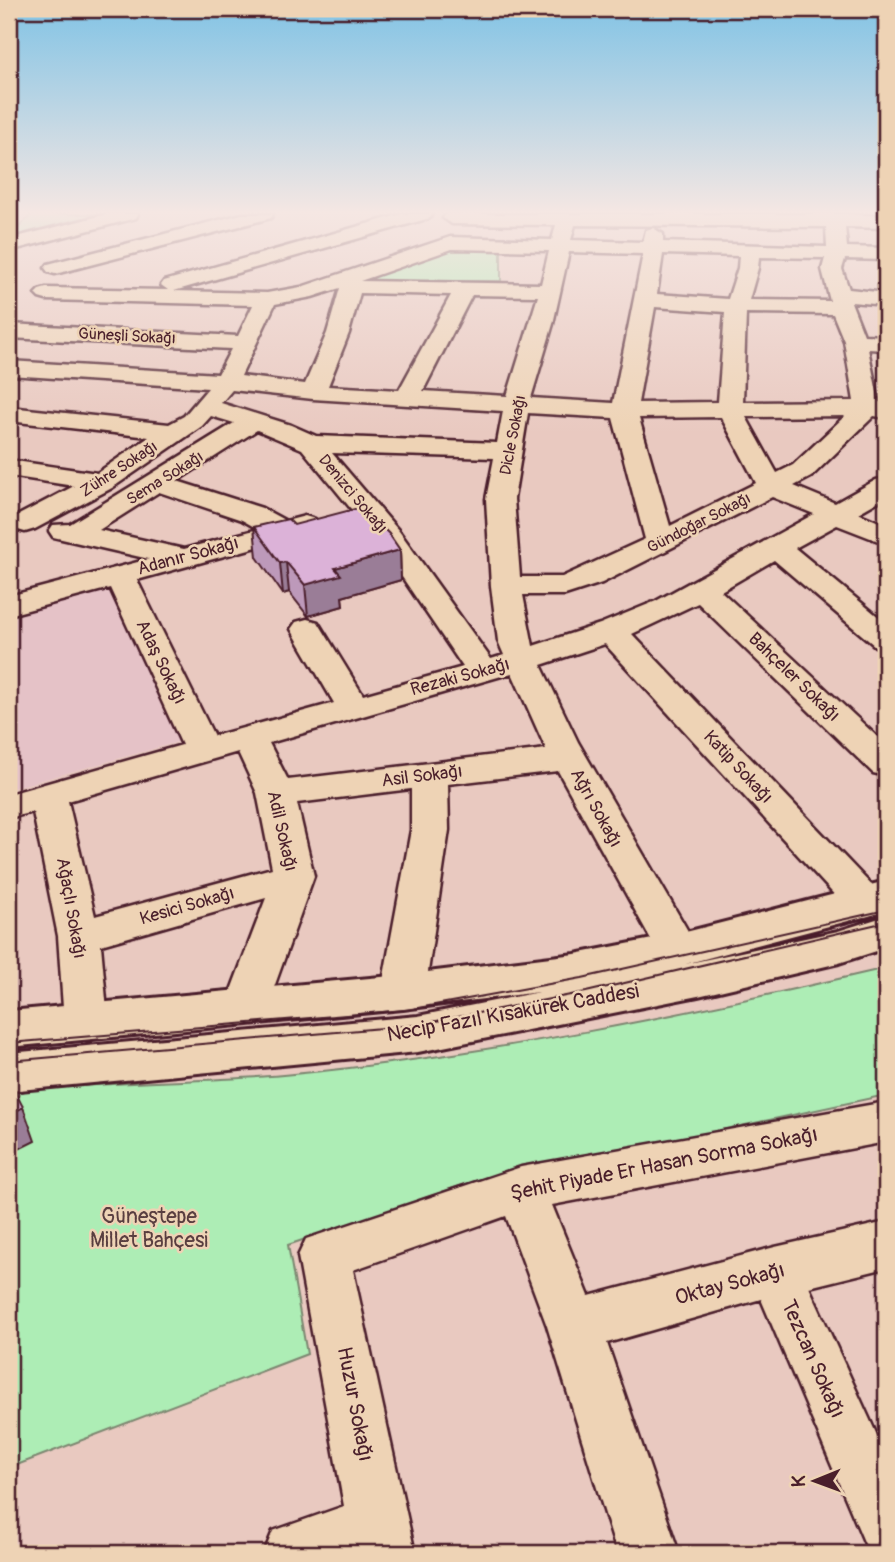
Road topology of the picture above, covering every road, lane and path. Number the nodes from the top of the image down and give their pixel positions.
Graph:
1 (50, 287) edge
2 (164, 287) edge
3 (332, 287) edge
4 (352, 287) edge
5 (466, 287) joint
6 (552, 287) edge
7 (647, 287) edge
8 (740, 287) edge
9 (838, 287) edge
10 (551, 290) junction
11 (46, 294) junction
12 (136, 295) junction
13 (267, 299) junction
14 (886, 299) edge
15 (645, 300) junction
16 (840, 301) junction
17 (736, 306) junction
18 (18, 331) edge
19 (855, 341) junction
20 (245, 343) junction
21 (886, 343) edge
22 (9, 368) edge
23 (861, 373) junction
24 (886, 376) edge
25 (226, 382) junction
26 (313, 392) junction
27 (407, 398) junction
28 (447, 400) junction
29 (517, 404) junction
30 (206, 406) junction
31 (877, 409) edge
32 (624, 411) junction
33 (730, 411) junction
34 (9, 414) edge
35 (254, 421) junction
36 (173, 432) junction
37 (311, 443) junction
38 (434, 448) junction
39 (509, 451) junction
40 (9, 468) edge
41 (102, 482) junction
42 (157, 484) junction
43 (771, 486) junction
44 (886, 486) edge
45 (368, 510) junction
46 (834, 515) junction
47 (17, 522) edge
48 (282, 531) junction
49 (75, 533) junction
50 (886, 535) edge
51 (660, 542) junction
52 (776, 547) junction
53 (185, 558) junction
54 (119, 575) junction
55 (506, 586) junction
56 (9, 588) edge
57 (701, 589) junction
58 (51, 593) junction
59 (9, 606) edge
60 (307, 629) dead end
61 (611, 631) junction
62 (886, 639) edge
63 (523, 660) junction
64 (482, 670) junction
65 (353, 706) junction
66 (248, 736) junction
67 (202, 749) junction
68 (569, 758) junction
69 (886, 765) edge
70 (429, 776) junction
71 (276, 793) junction
72 (48, 795) junction
73 (9, 806) edge
74 (294, 876) junction
75 (879, 911) edge
76 (79, 936) junction
77 (678, 950) junction
78 (402, 992) junction
79 (247, 1006) junction
80 (86, 1022) junction
81 (9, 1029) edge
82 (9, 1072) edge
83 (886, 1122) edge
84 (521, 1189) junction
85 (886, 1245) edge
86 (324, 1256) joint
87 (775, 1271) junction
88 (574, 1326) junction
89 (886, 1523) edge
90 (382, 1539) edge
91 (295, 1553) edge
92 (648, 1553) edge

1 - 11 street
2 - 12 street
3 - 13 street
4 - 26 street
5 - 10 street
5 - 27 street
6 - 10 street, Dicle Sokağı
7 - 15 street
8 - 17 street
9 - 16 street
10 - 29 street, Dicle Sokağı
11 - 12 street
11 - 18 street
12 - 13 street
13 - 20 street
14 - 16 street
15 - 17 street
15 - 32 street
16 - 17 street
16 - 19 street
17 - 33 street
18 - 20 street, Güneşli Sokağı
19 - 21 street
19 - 23 street
20 - 25 street
22 - 25 street
23 - 24 street
23 - 31 street
25 - 26 street
25 - 30 street, Zühre Sokağı
26 - 27 street
27 - 28 street
28 - 29 street
28 - 38 street
29 - 32 street
29 - 39 street, Dicle Sokağı
30 - 35 street, Denizci Sokağı
30 - 36 street, Zühre Sokağı
31 - 33 street
31 - 43 street, Gündoğar Sokağı
32 - 33 street
32 - 51 street
33 - 43 street
34 - 36 street
35 - 37 street, Denizci Sokağı
35 - 42 street, Sema Sokağı
36 - 41 street, Zühre Sokağı
37 - 38 street
37 - 45 street, Denizci Sokağı
38 - 39 street
39 - 55 street, Dicle Sokağı
40 - 41 street
41 - 47 street, Zühre Sokağı
42 - 48 street
42 - 49 street, Sema Sokağı
43 - 46 street
43 - 51 street, Gündoğar Sokağı
44 - 46 street, Rezaki Sokağı
45 - 48 street, Adanır Sokağı
45 - 64 street, Denizci Sokağı
46 - 50 street
46 - 52 street, Rezaki Sokağı
47 - 49 street
48 - 53 street, Adanır Sokağı
49 - 53 street
51 - 55 street, Gündoğar Sokağı
52 - 57 street, Rezaki Sokağı
52 - 62 street
53 - 54 street, Adanır Sokağı
54 - 58 street, Adanır Sokağı
54 - 67 street, Adaş Sokağı
55 - 63 street, Dicle Sokağı
56 - 58 street
57 - 61 street, Rezaki Sokağı
57 - 69 street, Bahçeler Sokağı
58 - 59 street, Adanır Sokağı
60 - 65 street
61 - 63 street, Rezaki Sokağı
61 - 75 street, Katip Sokağı
63 - 64 street, Rezaki Sokağı
63 - 68 street, Ağrı Sokağı
64 - 65 street, Rezaki Sokağı
65 - 66 street, Rezaki Sokağı
66 - 67 street, Rezaki Sokağı
66 - 71 street, Adil Sokağı
67 - 72 street, Rezaki Sokağı
68 - 70 street, Asil Sokağı
68 - 77 street, Ağrı Sokağı
70 - 71 street, Asil Sokağı
70 - 78 street
71 - 74 street, Adil Sokağı
72 - 73 street, Rezaki Sokağı
72 - 76 street, Ağaçlı Sokağı
74 - 76 street, Kesici Sokağı
74 - 79 street, Adil Sokağı
75 - 77 main road, Necip Fazıl Kısakürek Caddesi
75 - 82 main road, Necip Fazıl Kısakürek Caddesi
76 - 80 street, Ağaçlı Sokağı
77 - 78 main road, Necip Fazıl Kısakürek Caddesi
78 - 79 main road, Necip Fazıl Kısakürek Caddesi
79 - 80 main road, Necip Fazıl Kısakürek Caddesi
80 - 81 main road, Necip Fazıl Kısakürek Caddesi
83 - 84 street, Şehit Piyade Er Hasan Sorma Sokağı
84 - 86 street, Şehit Piyade Er Hasan Sorma Sokağı
84 - 88 street
85 - 87 street, Oktay Sokağı
86 - 90 street, Huzur Sokağı
87 - 88 street, Oktay Sokağı
87 - 89 street, Tezcan Sokağı
88 - 92 street
90 - 91 street

